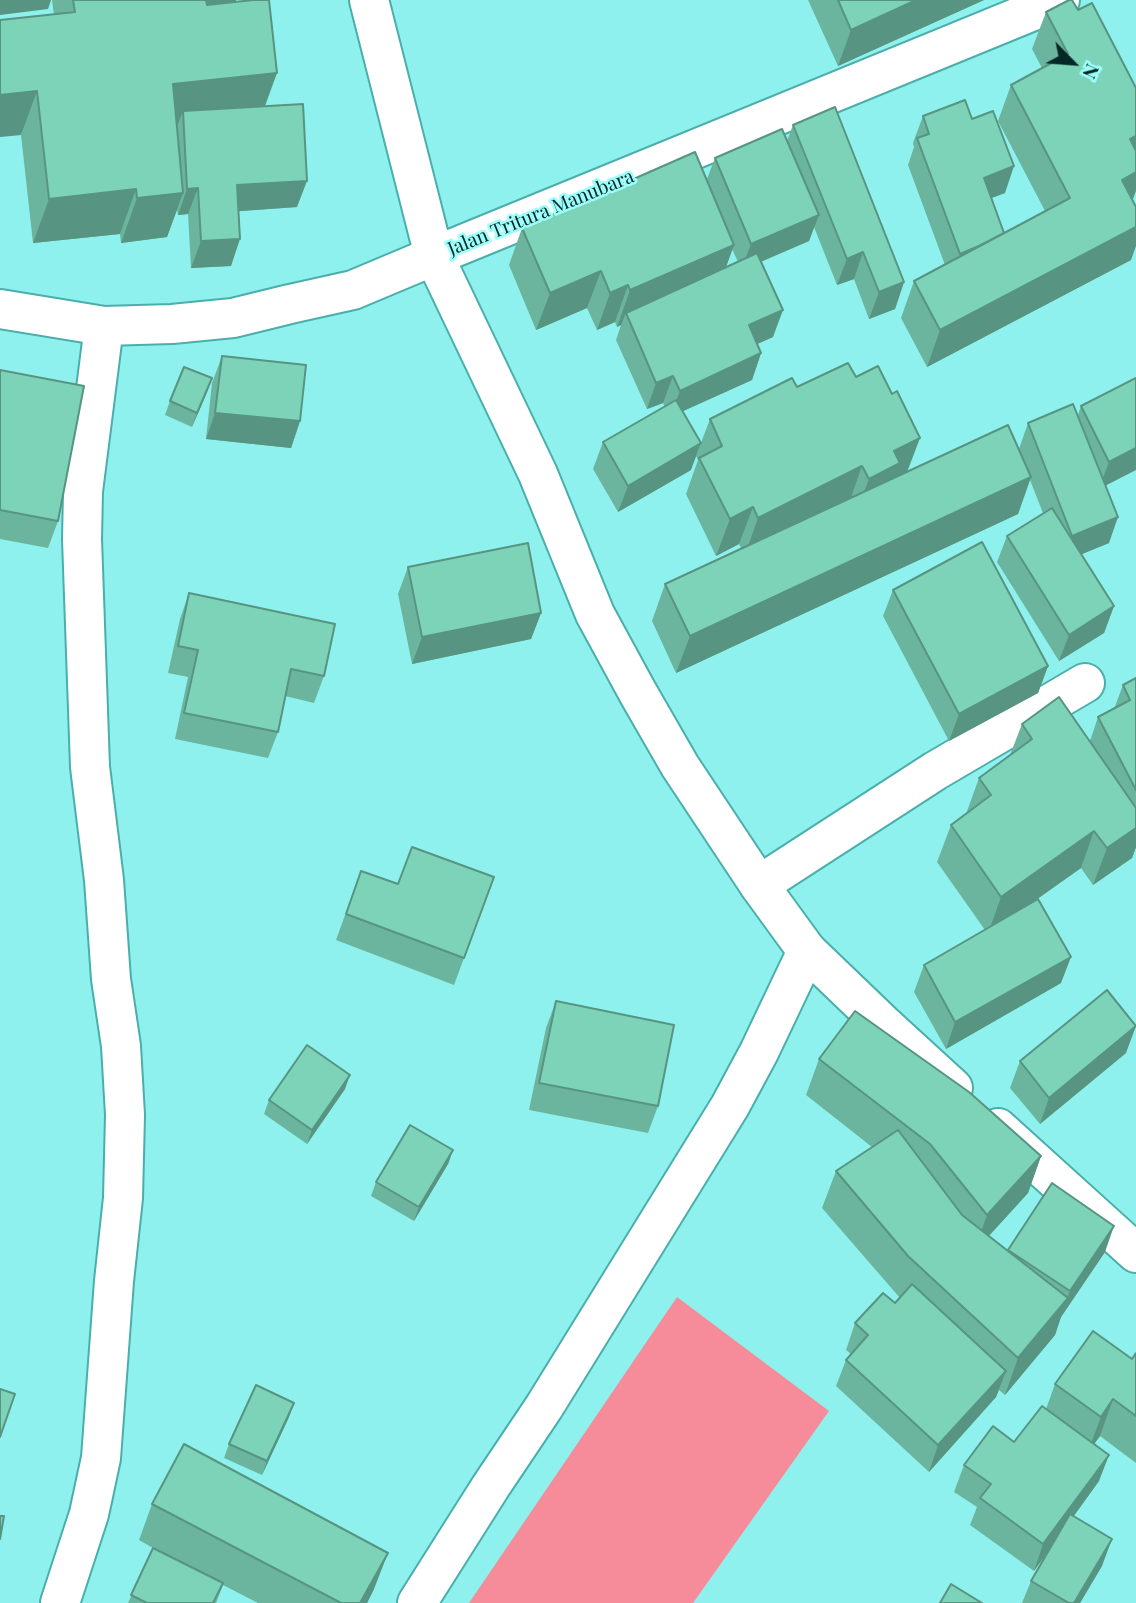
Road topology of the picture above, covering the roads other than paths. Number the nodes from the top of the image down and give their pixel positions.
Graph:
1 (369, 0) edge
2 (1059, 0) edge
3 (434, 256) junction
4 (0, 309) edge
5 (104, 326) junction
6 (1085, 683) dead end
7 (758, 885) junction
8 (807, 951) junction
9 (1136, 1253) edge
10 (60, 1603) edge
11 (417, 1603) edge

1 - 3 street
2 - 3 street, Jalan Tritura Manubara
3 - 5 street, Jalan Tritura Manubara
3 - 7 street
4 - 5 street, Jalan Tritura Manubara
5 - 10 street
6 - 7 street
7 - 8 street
8 - 9 street
8 - 11 street

